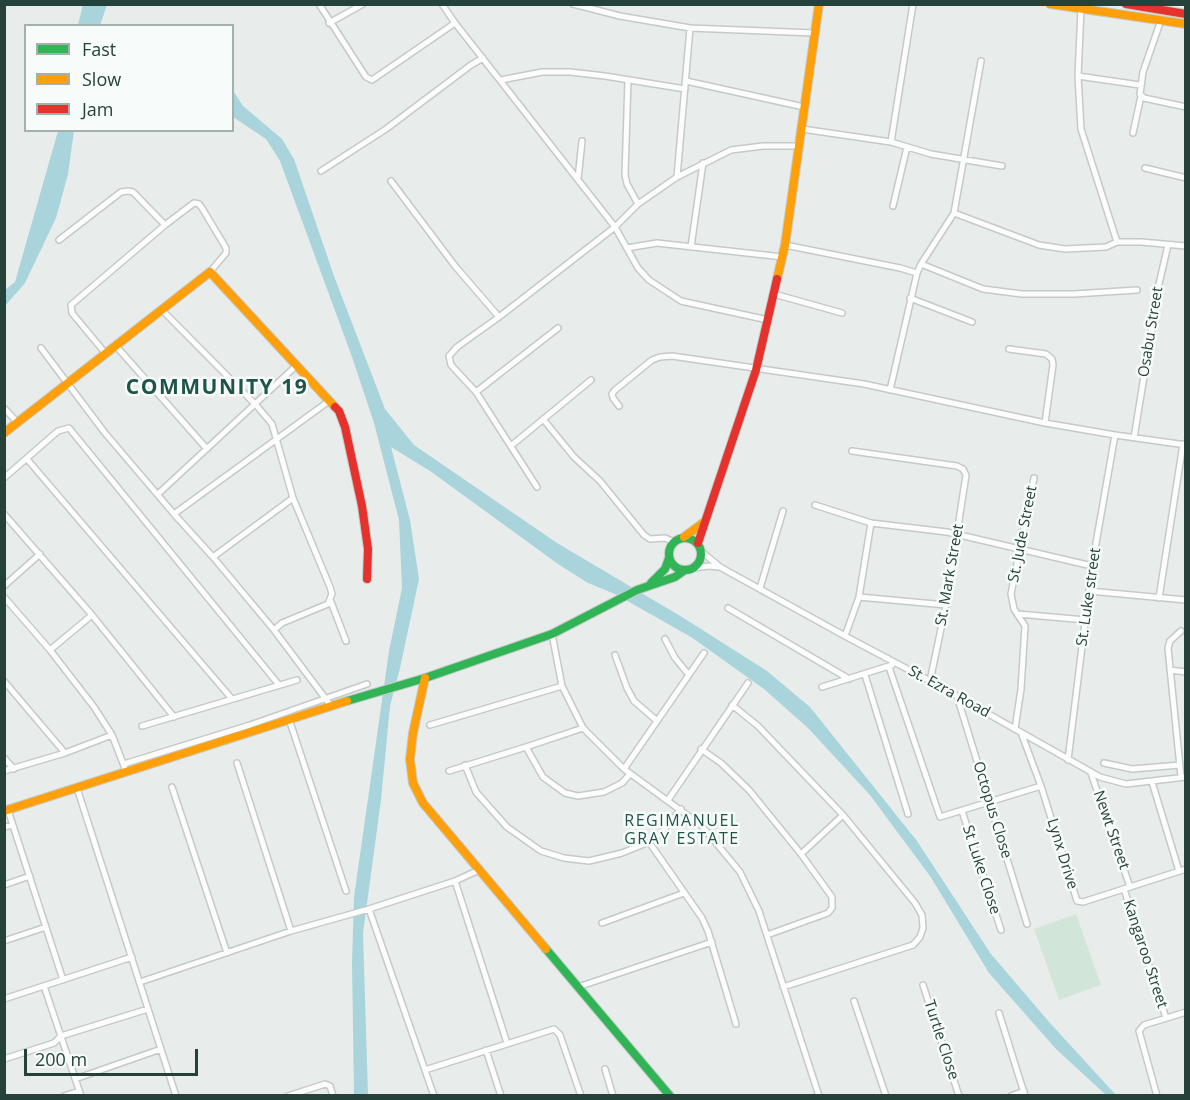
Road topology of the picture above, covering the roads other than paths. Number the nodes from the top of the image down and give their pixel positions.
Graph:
1 (319, 4) edge
2 (363, 4) edge
3 (442, 4) edge
4 (573, 4) edge
5 (819, 4) edge
6 (913, 4) edge
7 (1050, 4) edge
8 (1126, 4) edge
9 (1081, 9) junction
10 (1185, 14) edge
11 (1161, 20) junction
12 (329, 23) junction
13 (455, 23) junction
14 (1185, 24) edge
15 (690, 28) junction
16 (814, 33) junction
17 (483, 58) junction
18 (981, 62) dead end
19 (1078, 76) junction
20 (501, 80) junction
21 (628, 80) junction
22 (686, 81) junction
23 (1140, 86) junction
24 (685, 89) junction
25 (1140, 96) junction
26 (804, 107) junction
27 (1185, 107) edge
28 (802, 129) junction
29 (1133, 133) dead end
30 (582, 141) dead end
31 (891, 142) junction
32 (800, 146) junction
33 (907, 147) junction
34 (964, 160) junction
35 (703, 163) junction
36 (1002, 166) dead end
37 (1145, 168) dead end
38 (321, 171) dead end
39 (677, 177) junction
40 (1185, 178) edge
41 (578, 179) junction
42 (391, 181) dead end
43 (638, 204) junction
44 (893, 206) dead end
45 (954, 213) junction
46 (165, 225) junction
47 (615, 226) junction
48 (59, 240) dead end
49 (1117, 242) junction
50 (785, 245) junction
51 (1168, 245) junction
52 (1185, 246) edge
53 (691, 247) junction
54 (627, 248) junction
55 (783, 257) junction
56 (921, 264) junction
57 (210, 272) junction
58 (917, 273) junction
59 (1137, 290) dead end
60 (774, 294) junction
61 (910, 298) junction
62 (160, 309) junction
63 (842, 313) dead end
64 (499, 317) junction
65 (768, 320) junction
66 (972, 322) dead end
67 (558, 328) dead end
68 (116, 346) junction
69 (41, 348) dead end
70 (1009, 349) dead end
71 (106, 354) junction
72 (297, 365) junction
73 (756, 370) junction
74 (591, 380) dead end
75 (69, 384) junction
76 (890, 390) junction
77 (476, 393) junction
78 (329, 401) junction
79 (256, 405) junction
80 (619, 406) dead end
81 (4, 408) edge
82 (543, 419) junction
83 (17, 422) junction
84 (1045, 423) junction
85 (4, 433) edge
86 (1115, 435) junction
87 (1134, 438) junction
88 (276, 440) junction
89 (512, 445) junction
90 (1184, 445) edge
91 (207, 449) junction
92 (852, 451) dead end
93 (27, 459) junction
94 (4, 478) edge
95 (1034, 478) dead end
96 (537, 487) dead end
97 (158, 494) junction
98 (293, 498) junction
99 (815, 505) dead end
100 (783, 511) dead end
101 (4, 514) edge
102 (174, 514) junction
103 (703, 523) junction
104 (871, 523) junction
105 (958, 534) junction
106 (684, 537) junction
107 (674, 542) junction
108 (699, 547) junction
109 (1019, 548) junction
110 (40, 555) junction
111 (213, 557) junction
112 (669, 558) junction
113 (1092, 566) junction
114 (720, 567) junction
115 (689, 569) junction
116 (367, 579) dead end
117 (649, 585) junction
118 (4, 586) edge
119 (760, 588) junction
120 (1089, 591) junction
121 (4, 597) edge
122 (859, 597) junction
123 (1159, 598) junction
124 (1185, 600) edge
125 (331, 602) junction
126 (946, 605) junction
127 (728, 608) dead end
128 (1018, 614) junction
129 (92, 615) junction
130 (1086, 620) junction
131 (274, 630) junction
132 (1181, 631) dead end
133 (552, 634) junction
134 (845, 636) junction
135 (665, 639) dead end
136 (346, 640) dead end
137 (50, 650) junction
138 (704, 653) dead end
139 (615, 655) dead end
140 (897, 664) junction
141 (889, 667) junction
142 (1170, 670) junction
143 (1185, 672) edge
144 (689, 675) junction
145 (865, 675) junction
146 (425, 678) junction
147 (849, 679) junction
148 (297, 680) dead end
149 (4, 681) edge
150 (930, 681) junction
151 (748, 683) dead end
152 (367, 684) dead end
153 (279, 686) junction
154 (562, 686) junction
155 (822, 687) dead end
156 (957, 696) junction
157 (232, 699) junction
158 (328, 702) junction
159 (732, 705) junction
160 (174, 717) junction
161 (289, 719) junction
162 (656, 720) junction
163 (430, 725) dead end
164 (142, 726) dead end
165 (583, 728) junction
166 (1015, 729) junction
167 (1022, 734) junction
168 (112, 735) junction
169 (526, 747) junction
170 (701, 749) junction
171 (65, 753) junction
172 (4, 758) edge
173 (1068, 760) junction
174 (237, 763) dead end
175 (1104, 763) dead end
176 (465, 765) junction
177 (1180, 765) junction
178 (125, 768) junction
179 (14, 769) junction
180 (624, 769) junction
181 (4, 771) edge
182 (449, 771) dead end
183 (1091, 773) junction
184 (630, 774) junction
185 (1183, 777) edge
186 (1152, 782) junction
187 (1041, 786) junction
188 (172, 787) dead end
189 (77, 788) junction
190 (668, 800) junction
191 (990, 802) junction
192 (681, 809) junction
193 (6, 811) edge
194 (962, 811) junction
195 (908, 814) dead end
196 (843, 815) junction
197 (13, 825) junction
198 (4, 827) edge
199 (648, 842) junction
200 (801, 854) junction
201 (479, 870) junction
202 (1184, 871) edge
203 (30, 876) junction
204 (454, 881) junction
205 (4, 885) edge
206 (1127, 888) junction
207 (346, 891) dead end
208 (684, 893) junction
209 (368, 910) junction
210 (602, 923) dead end
211 (1027, 924) dead end
212 (46, 927) junction
213 (1001, 930) dead end
214 (291, 931) junction
215 (767, 935) junction
216 (4, 941) edge
217 (712, 942) junction
218 (227, 953) junction
219 (132, 957) junction
220 (63, 980) junction
221 (140, 982) junction
222 (923, 985) dead end
223 (44, 986) junction
224 (578, 987) junction
225 (783, 987) junction
226 (4, 999) edge
227 (854, 1001) dead end
228 (148, 1009) junction
229 (1185, 1012) edge
230 (999, 1013) dead end
231 (1166, 1018) junction
232 (736, 1024) dead end
233 (60, 1036) junction
234 (507, 1043) junction
235 (161, 1049) junction
236 (486, 1050) junction
237 (4, 1059) edge
238 (605, 1069) dead end
239 (425, 1070) junction
240 (75, 1079) junction
241 (80, 1093) edge
242 (1025, 1093) edge
243 (64, 1095) edge
244 (176, 1095) edge
245 (288, 1095) edge
246 (333, 1095) edge
247 (434, 1095) edge
248 (501, 1095) edge
249 (581, 1095) edge
250 (613, 1095) edge
251 (670, 1095) edge
252 (819, 1095) edge
253 (886, 1095) edge
254 (958, 1095) edge
255 (1011, 1095) edge
256 (1157, 1095) edge

1 - 12 street
2 - 12 street
3 - 13 street
4 - 15 street
5 - 16 street
6 - 31 street
7 - 9 street
8 - 10 street
9 - 11 street
9 - 19 street
11 - 14 street
11 - 23 street
12 - 13 street
13 - 17 street
15 - 16 street
15 - 22 street
16 - 26 street
17 - 20 street
17 - 38 street
18 - 34 street
19 - 23 street
19 - 49 street
20 - 21 street
20 - 41 street
21 - 24 street
21 - 43 street
22 - 24 street
22 - 26 street
23 - 25 street
24 - 39 street
25 - 27 street
25 - 29 street
26 - 28 street
28 - 31 street
28 - 32 street
30 - 41 street
31 - 33 street
32 - 35 street
32 - 50 street
33 - 34 street
33 - 44 street
34 - 36 street
34 - 45 street
35 - 39 street
35 - 53 street
37 - 40 street
39 - 43 street
41 - 47 street
42 - 64 street
43 - 47 street
45 - 49 street
45 - 56 street
46 - 48 street
46 - 57 street
46 - 71 street
47 - 54 street
47 - 64 street
49 - 51 street
50 - 55 street
50 - 58 street
51 - 52 street
51 - 87 street, Osabu Street
53 - 54 street
53 - 55 street
54 - 65 street
55 - 60 street
56 - 58 street
56 - 59 street
57 - 62 street
57 - 72 street
58 - 61 street
60 - 63 street
60 - 65 street
61 - 66 street
61 - 76 street
62 - 68 street
62 - 79 street
64 - 77 street
65 - 73 street
67 - 77 street
68 - 71 street
68 - 91 street
69 - 75 street
70 - 84 street
71 - 75 street
72 - 78 street
72 - 79 street
73 - 76 street
73 - 80 street
73 - 103 street
74 - 82 street
75 - 83 street
75 - 97 street
76 - 84 street
77 - 89 street
78 - 88 street
78 - 116 street
79 - 88 street
79 - 91 street
81 - 83 street
82 - 89 street
82 - 107 street
83 - 85 street
84 - 86 street
86 - 87 street
86 - 113 street, St. Luke street
87 - 90 street
88 - 98 street
88 - 102 street
89 - 96 street
90 - 123 street
91 - 97 street
92 - 105 street, St. Mark Street
93 - 94 street
93 - 153 street
93 - 157 street
95 - 109 street, St. Jude Street
97 - 102 street
98 - 111 street
98 - 125 street
99 - 104 street
100 - 119 street
101 - 110 street
102 - 111 street
103 - 106 street
103 - 108 street
104 - 105 street
104 - 122 street
105 - 109 street
105 - 126 street, St. Mark Street
106 - 107 street
106 - 108 street
107 - 112 street
108 - 114 street, St. Ezra Road
108 - 115 street
109 - 113 street
109 - 128 street, St. Jude Street
110 - 118 street
110 - 129 street
111 - 131 street
112 - 115 street
112 - 117 street
113 - 120 street, St. Luke street
114 - 115 street
114 - 119 street, St. Ezra Road
115 - 117 street
117 - 133 street
119 - 134 street, St. Ezra Road
120 - 123 street
120 - 130 street, St. Luke street
121 - 137 street
122 - 126 street
122 - 134 street
123 - 124 street
125 - 131 street
125 - 136 street
126 - 150 street, St. Mark Street
127 - 147 street
128 - 130 street
128 - 166 street, St. Jude Street
129 - 137 street
129 - 160 street
130 - 173 street, St. Luke street
131 - 158 street
132 - 142 street
133 - 146 street
133 - 154 street
134 - 140 street, St. Ezra Road
135 - 144 street
137 - 168 street
138 - 144 street
139 - 162 street
140 - 141 street
140 - 150 street, St. Ezra Road
141 - 145 street
141 - 194 street
142 - 143 street
142 - 177 street
144 - 162 street
145 - 147 street
145 - 195 street
146 - 158 street
146 - 201 street
147 - 155 street
148 - 153 street
149 - 171 street
150 - 156 street, St. Ezra Road
151 - 159 street
152 - 158 street
153 - 157 street
154 - 163 street
154 - 165 street
156 - 166 street, St. Ezra Road
156 - 191 street, Octopus Close
157 - 160 street
158 - 161 street
158 - 178 street
159 - 170 street
159 - 196 street
160 - 164 street
161 - 178 street
161 - 207 street
162 - 180 street
165 - 169 street
165 - 180 street
166 - 167 street, St. Ezra Road
167 - 173 street, St. Ezra Road
167 - 187 street, Lynx Drive
168 - 171 street
168 - 178 street
169 - 176 street
169 - 184 street
170 - 190 street
170 - 200 street
171 - 179 street
172 - 179 street
173 - 183 street, St. Ezra Road
174 - 214 street
175 - 177 street
176 - 182 street
176 - 199 street
177 - 185 street
178 - 189 street
179 - 181 street
180 - 184 street
183 - 186 street, St. Ezra Road
183 - 206 street, Newt Street
184 - 190 street
185 - 186 street, St. Ezra Road
186 - 202 street
187 - 191 street
187 - 206 street, Lynx Drive
188 - 218 street
189 - 193 street
189 - 219 street
190 - 192 street
191 - 194 street
191 - 211 street, Octopus Close
192 - 199 street
192 - 215 street
193 - 197 street
194 - 213 street, St Luke Close
196 - 200 street
196 - 225 street
197 - 198 street
197 - 203 street
199 - 208 street
200 - 215 street
201 - 204 street
201 - 224 street
202 - 206 street, Lynx Drive
203 - 205 street
203 - 212 street
204 - 209 street
204 - 234 street
206 - 231 street, Kangaroo Street
208 - 210 street
208 - 217 street
209 - 214 street
209 - 239 street
212 - 216 street
212 - 220 street
214 - 218 street
215 - 225 street
217 - 224 street
217 - 232 street
218 - 221 street
219 - 220 street
219 - 221 street
220 - 223 street
221 - 228 street
222 - 254 street, Turtle Close
223 - 226 street
223 - 233 street
224 - 251 street
225 - 252 street
227 - 253 street
228 - 233 street
228 - 235 street
229 - 231 street
230 - 242 street
231 - 256 street
233 - 237 street
233 - 240 street
234 - 236 street
234 - 249 street
235 - 240 street
235 - 244 street
236 - 239 street
236 - 248 street
238 - 250 street
239 - 247 street
240 - 241 street
241 - 243 street
242 - 255 street
245 - 246 street

